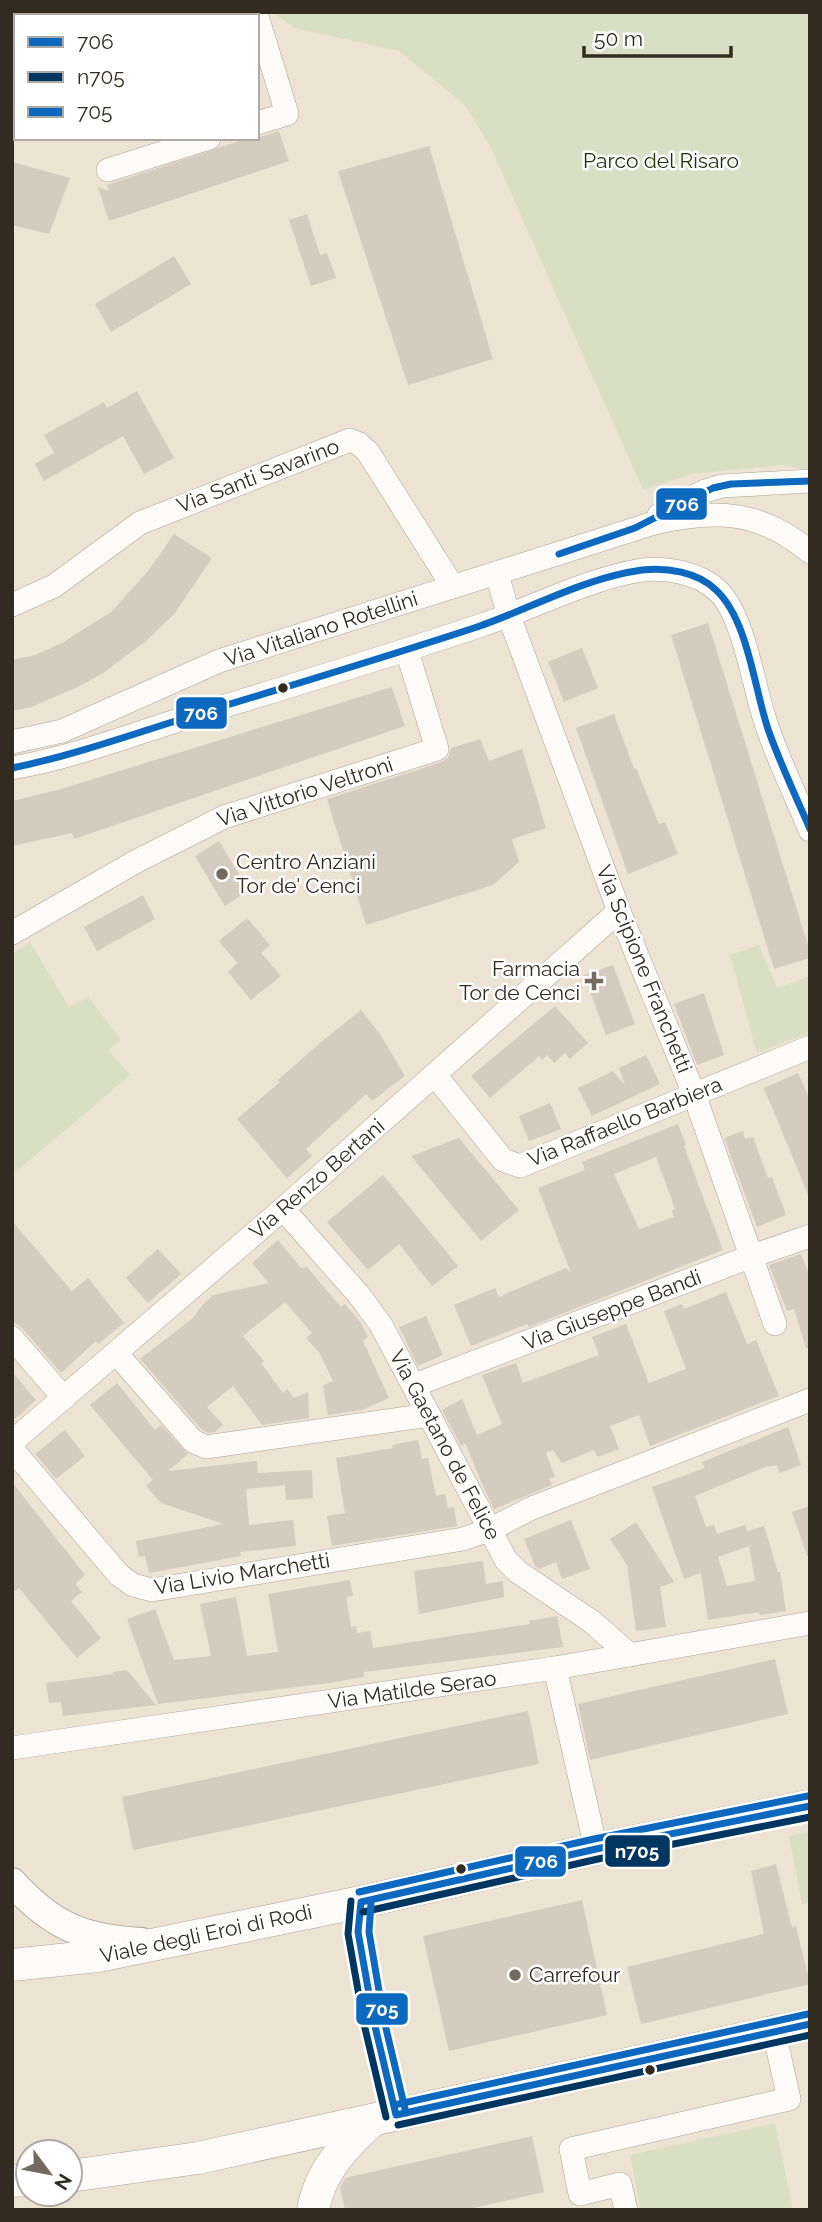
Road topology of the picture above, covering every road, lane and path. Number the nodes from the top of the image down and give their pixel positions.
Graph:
1 (259, 23) edge
2 (259, 122) edge
3 (203, 140) edge
4 (108, 170) dead end
5 (810, 481) edge
6 (635, 528) junction
7 (810, 552) edge
8 (497, 574) junction
9 (453, 587) junction
10 (12, 605) edge
11 (509, 616) junction
12 (407, 651) junction
13 (184, 677) junction
14 (200, 714) junction
15 (12, 742) edge
16 (12, 768) edge
17 (810, 830) edge
18 (619, 911) junction
19 (12, 933) edge
20 (810, 1047) edge
21 (435, 1075) junction
22 (694, 1094) junction
23 (284, 1209) junction
24 (810, 1236) edge
25 (752, 1256) junction
26 (775, 1324) dead end
27 (12, 1338) edge
28 (116, 1353) junction
29 (415, 1385) junction
30 (64, 1398) junction
31 (808, 1408) edge
32 (429, 1415) junction
33 (12, 1442) edge
34 (12, 1449) edge
35 (489, 1530) junction
36 (810, 1623) edge
37 (630, 1655) junction
38 (555, 1668) junction
39 (12, 1748) edge
40 (810, 1806) edge
41 (596, 1849) junction
42 (12, 1882) edge
43 (361, 1902) junction
44 (166, 1942) junction
45 (12, 1965) edge
46 (810, 2024) edge
47 (774, 2032) junction
48 (385, 2117) junction
49 (84, 2174) edge
50 (313, 2210) edge
51 (626, 2210) edge

1 - 2 street
3 - 4 street
5 - 6 street
6 - 7 street
6 - 8 street, Via Vitaliano Rotellini
8 - 9 street, Via Vitaliano Rotellini
8 - 11 street, Via Scipione Franchetti
9 - 10 street, Via Santi Savarino
9 - 13 street, Via Vitaliano Rotellini
11 - 12 street, Via Vitaliano Rotellini
11 - 17 street, Via Vitaliano Rotellini
11 - 18 street, Via Scipione Franchetti
12 - 14 street, Via Vitaliano Rotellini
12 - 19 street, Via Vittorio Veltroni
13 - 14 street
13 - 15 street, Via Vitaliano Rotellini
14 - 16 street, Via Vitaliano Rotellini
18 - 21 street, Via Renzo Bertani
18 - 22 street, Via Scipione Franchetti
20 - 22 street, Via Raffaello Barbiera
21 - 22 street, Via Raffaello Barbiera
21 - 23 street, Via Renzo Bertani
22 - 25 street, Via Scipione Franchetti
23 - 28 street, Via Renzo Bertani
23 - 29 street, Via Gaetano de Felice
24 - 25 street, Via Giuseppe Bandi
25 - 26 street, Via Scipione Franchetti
25 - 29 street, Via Giuseppe Bandi
27 - 30 street
28 - 30 street, Via Renzo Bertani
28 - 32 street
29 - 32 street, Via Gaetano de Felice
30 - 33 street, Via Renzo Bertani
31 - 35 street, Via Livio Marchetti
32 - 35 street, Via Gaetano de Felice
34 - 35 street, Via Livio Marchetti
35 - 37 street, Via Gaetano de Felice
36 - 37 street, Via Matilde Serao
37 - 38 street, Via Matilde Serao
38 - 39 street, Via Matilde Serao
38 - 41 street
40 - 41 main road, Viale degli Eroi di Rodi
41 - 43 main road, Viale degli Eroi di Rodi
42 - 44 street
43 - 44 main road, Viale degli Eroi di Rodi
43 - 48 street
44 - 45 main road, Viale degli Eroi di Rodi
46 - 47 main road
47 - 48 main road
47 - 51 street
48 - 49 main road
48 - 50 main road

